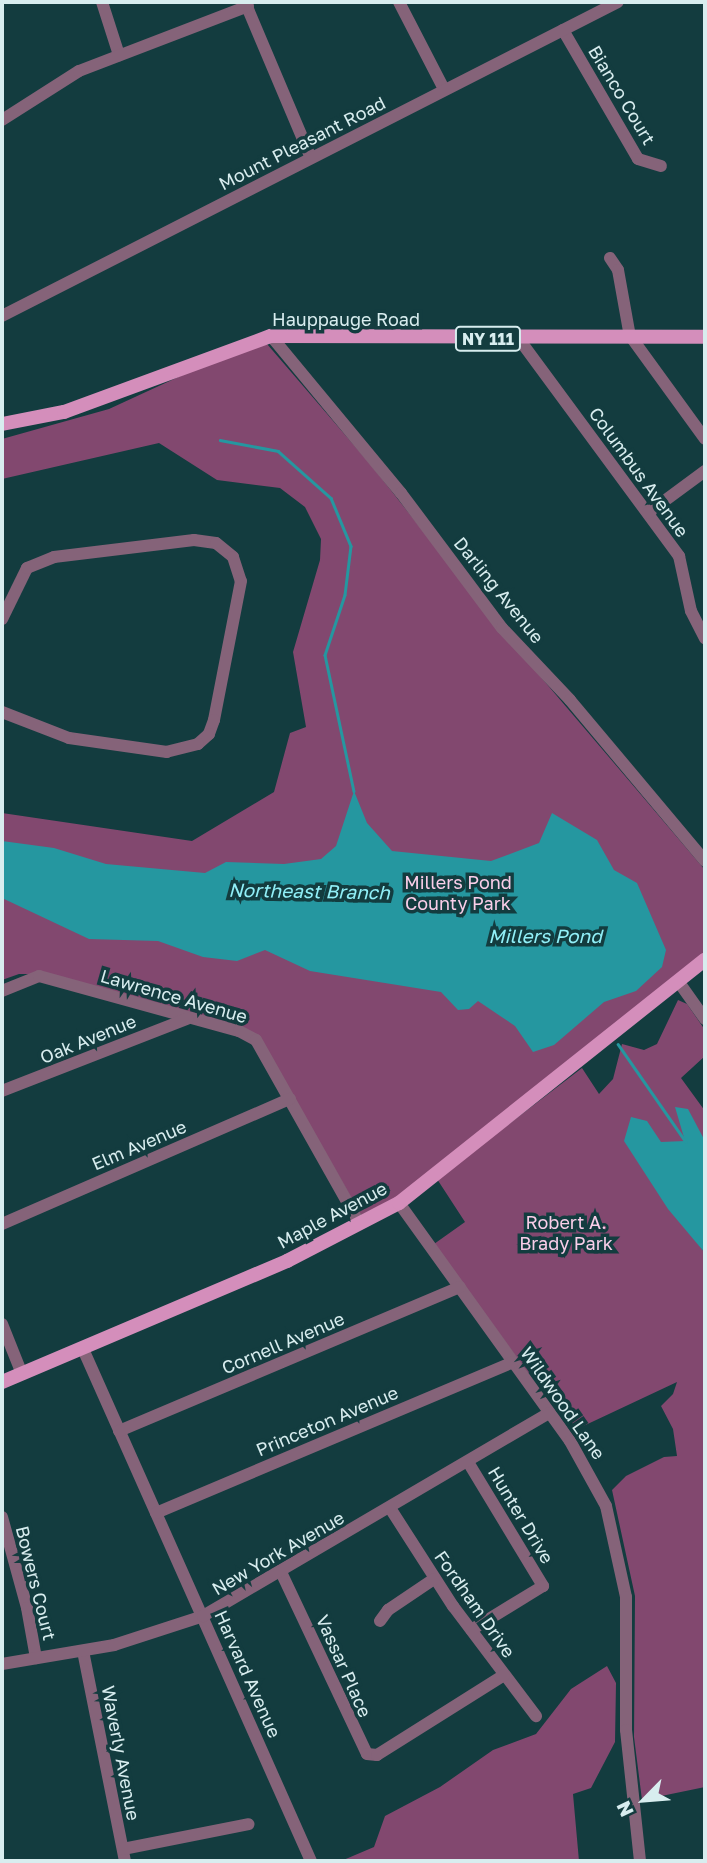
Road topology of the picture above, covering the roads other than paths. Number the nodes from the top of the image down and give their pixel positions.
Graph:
1 (102, 2) edge
2 (399, 2) edge
3 (618, 2) edge
4 (246, 4) edge
5 (563, 30) junction
6 (119, 55) junction
7 (444, 89) junction
8 (2, 120) edge
9 (311, 158) junction
10 (661, 166) dead end
11 (610, 258) dead end
12 (2, 316) edge
13 (271, 336) junction
14 (631, 337) junction
15 (705, 337) edge
16 (519, 339) junction
17 (2, 424) edge
18 (705, 439) edge
19 (705, 471) edge
20 (648, 513) junction
21 (2, 619) edge
22 (705, 639) edge
23 (2, 712) edge
24 (705, 861) edge
25 (705, 960) edge
26 (678, 981) junction
27 (2, 991) edge
28 (187, 1019) junction
29 (705, 1019) edge
30 (2, 1091) edge
31 (290, 1099) junction
32 (399, 1203) junction
33 (359, 1223) junction
34 (2, 1224) edge
35 (460, 1287) junction
36 (2, 1324) edge
37 (83, 1349) junction
38 (513, 1362) junction
39 (22, 1374) junction
40 (2, 1382) edge
41 (549, 1413) junction
42 (120, 1431) junction
43 (468, 1462) junction
44 (390, 1508) junction
45 (156, 1513) junction
46 (2, 1517) edge
47 (281, 1572) junction
48 (434, 1579) junction
49 (203, 1616) junction
50 (380, 1621) dead end
51 (471, 1630) junction
52 (83, 1651) junction
53 (36, 1658) junction
54 (2, 1664) edge
55 (504, 1675) junction
56 (536, 1716) dead end
57 (249, 1825) dead end
58 (124, 1855) edge
59 (311, 1861) edge
60 (640, 1861) edge

1 - 6 street
2 - 7 street
3 - 5 street, Mount Pleasant Road
4 - 6 street
4 - 9 street
5 - 7 street, Mount Pleasant Road
5 - 10 street, Bianco Court
6 - 8 street
7 - 9 street, Mount Pleasant Road
9 - 12 street, Mount Pleasant Road
11 - 14 street
13 - 16 main road, Hauppauge Road / NY 111
13 - 17 main road, Hauppauge Road / NY 111
13 - 24 street, Darling Avenue
14 - 15 main road, Hauppauge Road / NY 111
14 - 16 main road, Hauppauge Road / NY 111
14 - 18 street
16 - 20 street, Columbus Avenue
19 - 20 street
20 - 22 street, Columbus Avenue
21 - 23 street
25 - 26 main road, Maple Avenue
26 - 29 street
26 - 32 main road, Maple Avenue
27 - 28 street, Lawrence Avenue
28 - 30 street, Oak Avenue
28 - 31 street, Lawrence Avenue
31 - 33 street, Lawrence Avenue
31 - 34 street, Elm Avenue
32 - 33 main road, Maple Avenue
32 - 35 street, Wildwood Lane
33 - 37 main road, Maple Avenue
35 - 38 street, Wildwood Lane
35 - 42 street, Cornell Avenue
36 - 39 street
37 - 39 main road, Maple Avenue
37 - 42 street, Harvard Avenue
38 - 41 street, Wildwood Lane
38 - 45 street, Princeton Avenue
39 - 40 main road, Maple Avenue
41 - 43 street, New York Avenue
41 - 60 street, Wildwood Lane
42 - 45 street, Harvard Avenue
43 - 44 street, New York Avenue
43 - 51 street, Hunter Drive
44 - 47 street, New York Avenue
44 - 48 street, Fordham Drive
45 - 49 street, Harvard Avenue
46 - 53 street, Bowers Court
47 - 49 street, New York Avenue
47 - 55 street, Vassar Place
48 - 50 street
48 - 51 street, Fordham Drive
49 - 52 street, New York Avenue
49 - 59 street, Harvard Avenue
51 - 55 street, Fordham Drive
52 - 53 street, New York Avenue
52 - 58 street, Waverly Avenue
53 - 54 street, New York Avenue
55 - 56 street, Fordham Drive
57 - 58 street

